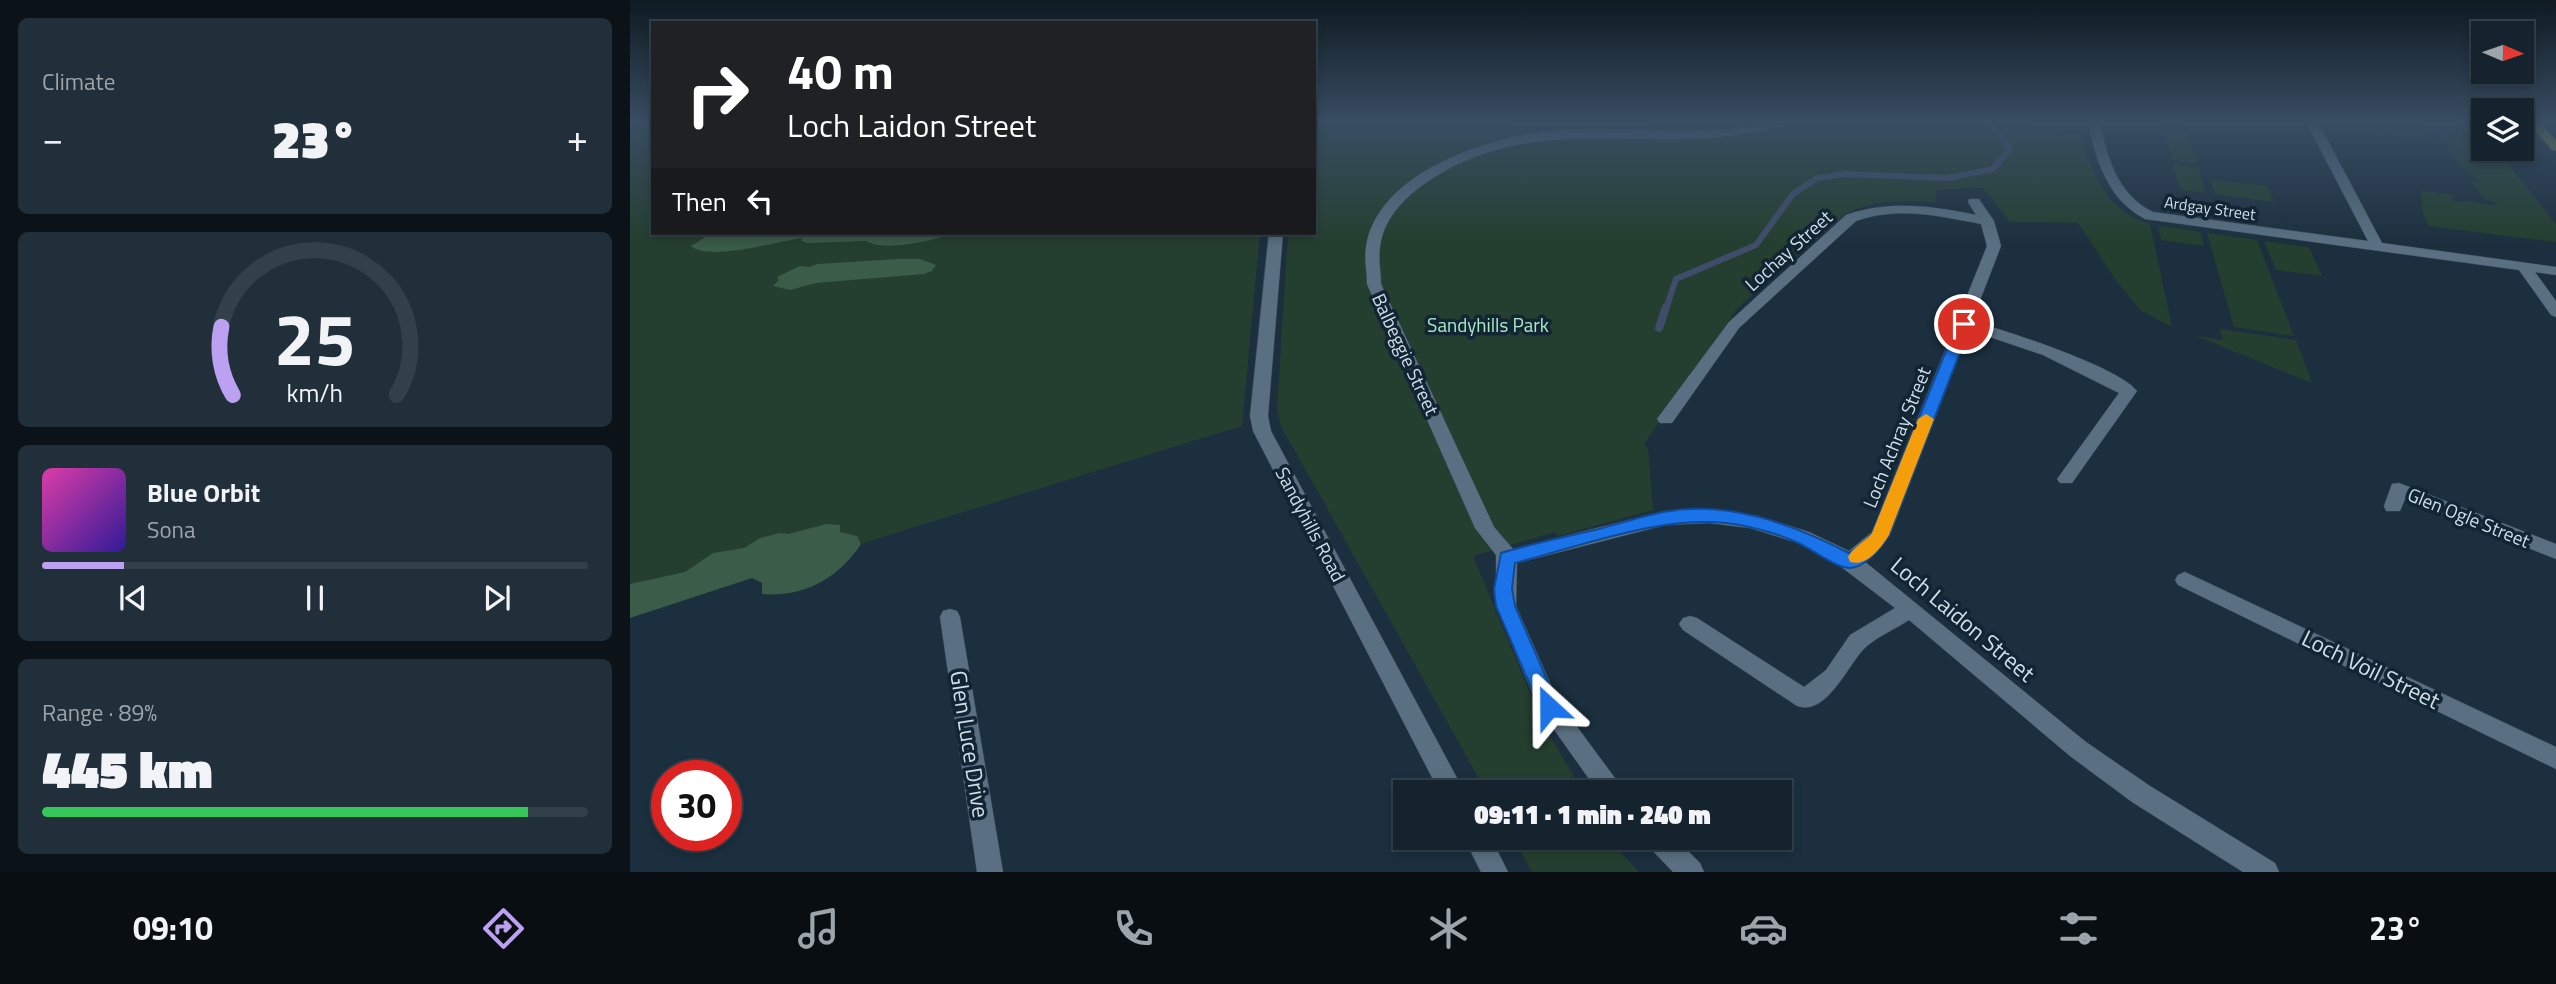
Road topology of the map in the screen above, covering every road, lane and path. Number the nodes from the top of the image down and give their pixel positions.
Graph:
1 (1447, 163) edge
2 (2106, 163) edge
3 (2333, 163) edge
4 (1974, 202) dead end
5 (1987, 221) junction
6 (1276, 235) edge
7 (2378, 248) junction
8 (2524, 267) junction
9 (2556, 271) edge
10 (2556, 312) edge
11 (1964, 324) junction
12 (1666, 419) dead end
13 (2066, 479) dead end
14 (2393, 506) dead end
15 (2556, 552) edge
16 (1507, 558) junction
17 (1850, 561) junction
18 (2185, 580) dead end
19 (1909, 610) junction
20 (950, 617) dead end
21 (1690, 624) dead end
22 (2556, 758) edge
23 (1446, 780) edge
24 (1604, 780) edge
25 (1483, 850) edge
26 (1669, 850) edge
27 (990, 872) edge
28 (1495, 872) edge
29 (1691, 872) edge
30 (2266, 872) edge

1 - 16 street, Balbeggie Street
2 - 7 street, Ardgay Street
3 - 7 street
4 - 5 street, Loch Achray Street
5 - 11 street, Loch Achray Street
5 - 12 street, Lochay Street
6 - 23 street, Sandyhills Road
7 - 8 street, Ardgay Street
8 - 9 street, Ardgay Street
8 - 10 street
11 - 13 street
11 - 17 street, Loch Achray Street
14 - 15 street, Glen Ogle Street
16 - 17 street, Loch Laidon Street
16 - 24 street
17 - 19 street, Loch Laidon Street
18 - 22 street, Loch Voil Street
19 - 21 street
19 - 30 street, Loch Laidon Street
20 - 27 street, Glen Luce Drive
25 - 28 street
26 - 29 street

